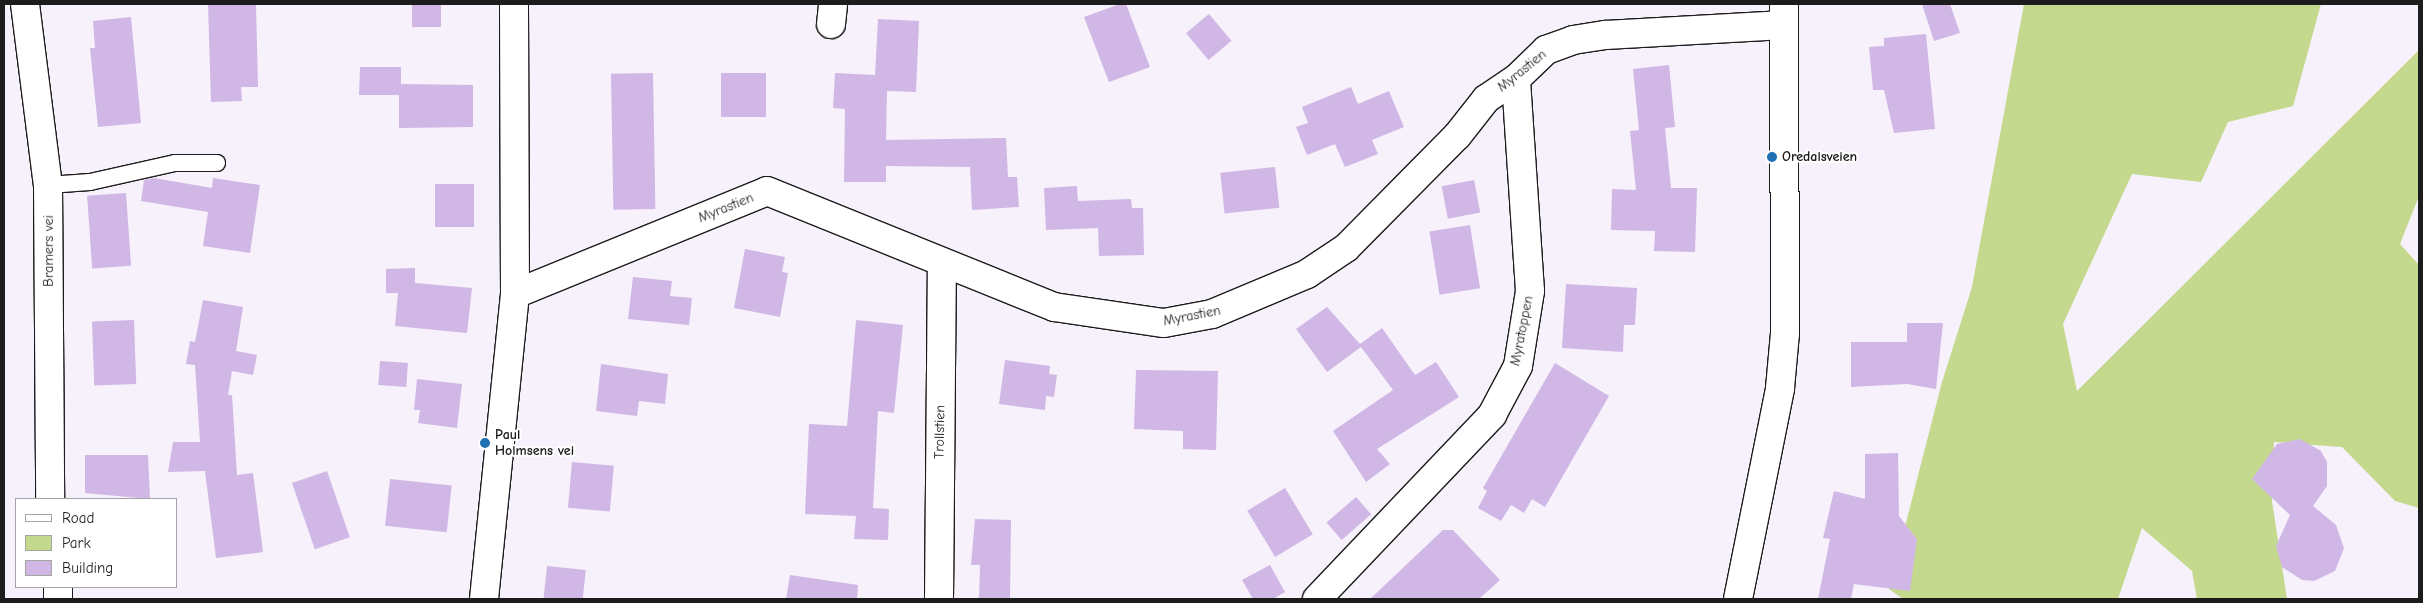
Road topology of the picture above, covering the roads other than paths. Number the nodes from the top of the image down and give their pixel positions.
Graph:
1 (24, 4) edge
2 (514, 4) edge
3 (1784, 15) edge
4 (1516, 79) junction
5 (217, 163) dead end
6 (48, 185) junction
7 (942, 264) junction
8 (514, 294) junction
9 (50, 498) edge
10 (484, 599) edge
11 (939, 599) edge
12 (1317, 599) edge
13 (1738, 599) edge

1 - 6 street, Bramers vei
2 - 8 street
3 - 4 street, Myrastien
3 - 13 street
4 - 7 street, Myrastien
4 - 12 street, Myratoppen
5 - 6 lane
6 - 9 street, Bramers vei
7 - 8 street, Myrastien
7 - 11 street, Trollstien
8 - 10 street

